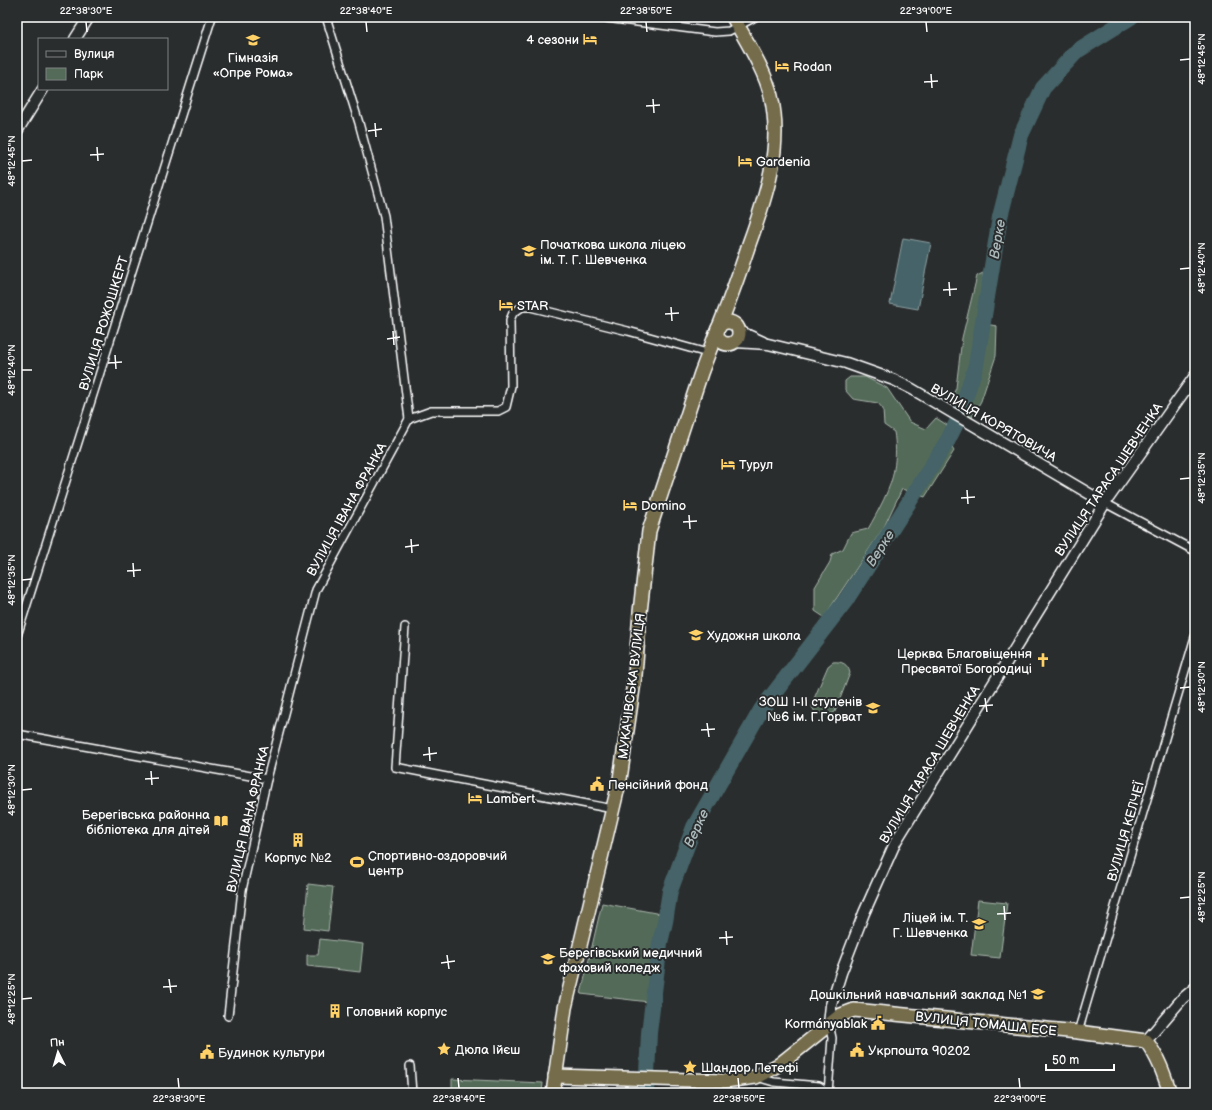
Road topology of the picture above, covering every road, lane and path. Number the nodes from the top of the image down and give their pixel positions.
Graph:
1 (89, 17) edge
2 (212, 17) edge
3 (326, 17) edge
4 (598, 17) edge
5 (755, 17) edge
6 (736, 22) edge
7 (76, 38) edge
8 (42, 90) edge
9 (17, 131) edge
10 (729, 302) junction
11 (718, 329) junction
12 (735, 336) junction
13 (712, 354) junction
14 (1195, 376) edge
15 (409, 419) junction
16 (1105, 503) junction
17 (1195, 551) edge
18 (405, 627) dead end
19 (17, 636) edge
20 (1195, 637) edge
21 (17, 734) edge
22 (267, 779) junction
23 (613, 809) junction
24 (1195, 988) edge
25 (228, 1016) dead end
26 (829, 1024) junction
27 (1078, 1032) junction
28 (1146, 1041) junction
29 (410, 1066) dead end
30 (555, 1076) junction
31 (756, 1077) junction
32 (412, 1093) edge
33 (553, 1093) edge
34 (828, 1093) edge
35 (1170, 1093) edge

1 - 7 street
2 - 19 street, ВУЛИЦЯ РОЖОШКЕРТ
3 - 15 street
4 - 6 street
5 - 6 street
6 - 10 highway, МУКАЧІВСЬКА ВУЛИЦЯ
8 - 9 street
10 - 11 highway, МУКАЧІВСЬКА ВУЛИЦЯ
10 - 12 highway
11 - 12 highway
11 - 12 highway
11 - 13 highway, МУКАЧІВСЬКА ВУЛИЦЯ
12 - 13 highway, МУКАЧІВСЬКА ВУЛИЦЯ
12 - 16 street, ВУЛИЦЯ КОРЯТОВИЧА
13 - 15 street
13 - 23 highway, МУКАЧІВСЬКА ВУЛИЦЯ
14 - 16 street, ВУЛИЦЯ ТАРАСА ШЕВЧЕНКА
15 - 22 street, ВУЛИЦЯ ІВАНА ФРАНКА
16 - 17 street, ВУЛИЦЯ КОРЯТОВИЧА
16 - 26 street, ВУЛИЦЯ ТАРАСА ШЕВЧЕНКА
18 - 23 street
20 - 27 street, ВУЛИЦЯ КЕЛЧЕЇ
21 - 22 street
22 - 25 street, ВУЛИЦЯ ІВАНА ФРАНКА
23 - 30 highway, МУКАЧІВСЬКА ВУЛИЦЯ
24 - 28 street
26 - 27 highway, ВУЛИЦЯ ТОМАША ЕСЕ
26 - 31 highway, ВУЛИЦЯ ТОМАША ЕСЕ
26 - 34 street
27 - 28 highway, ВУЛИЦЯ ТОМАША ЕСЕ
28 - 35 highway
29 - 32 street
30 - 31 highway
30 - 33 highway, МУКАЧІВСЬКА ВУЛИЦЯ
31 - 34 street

